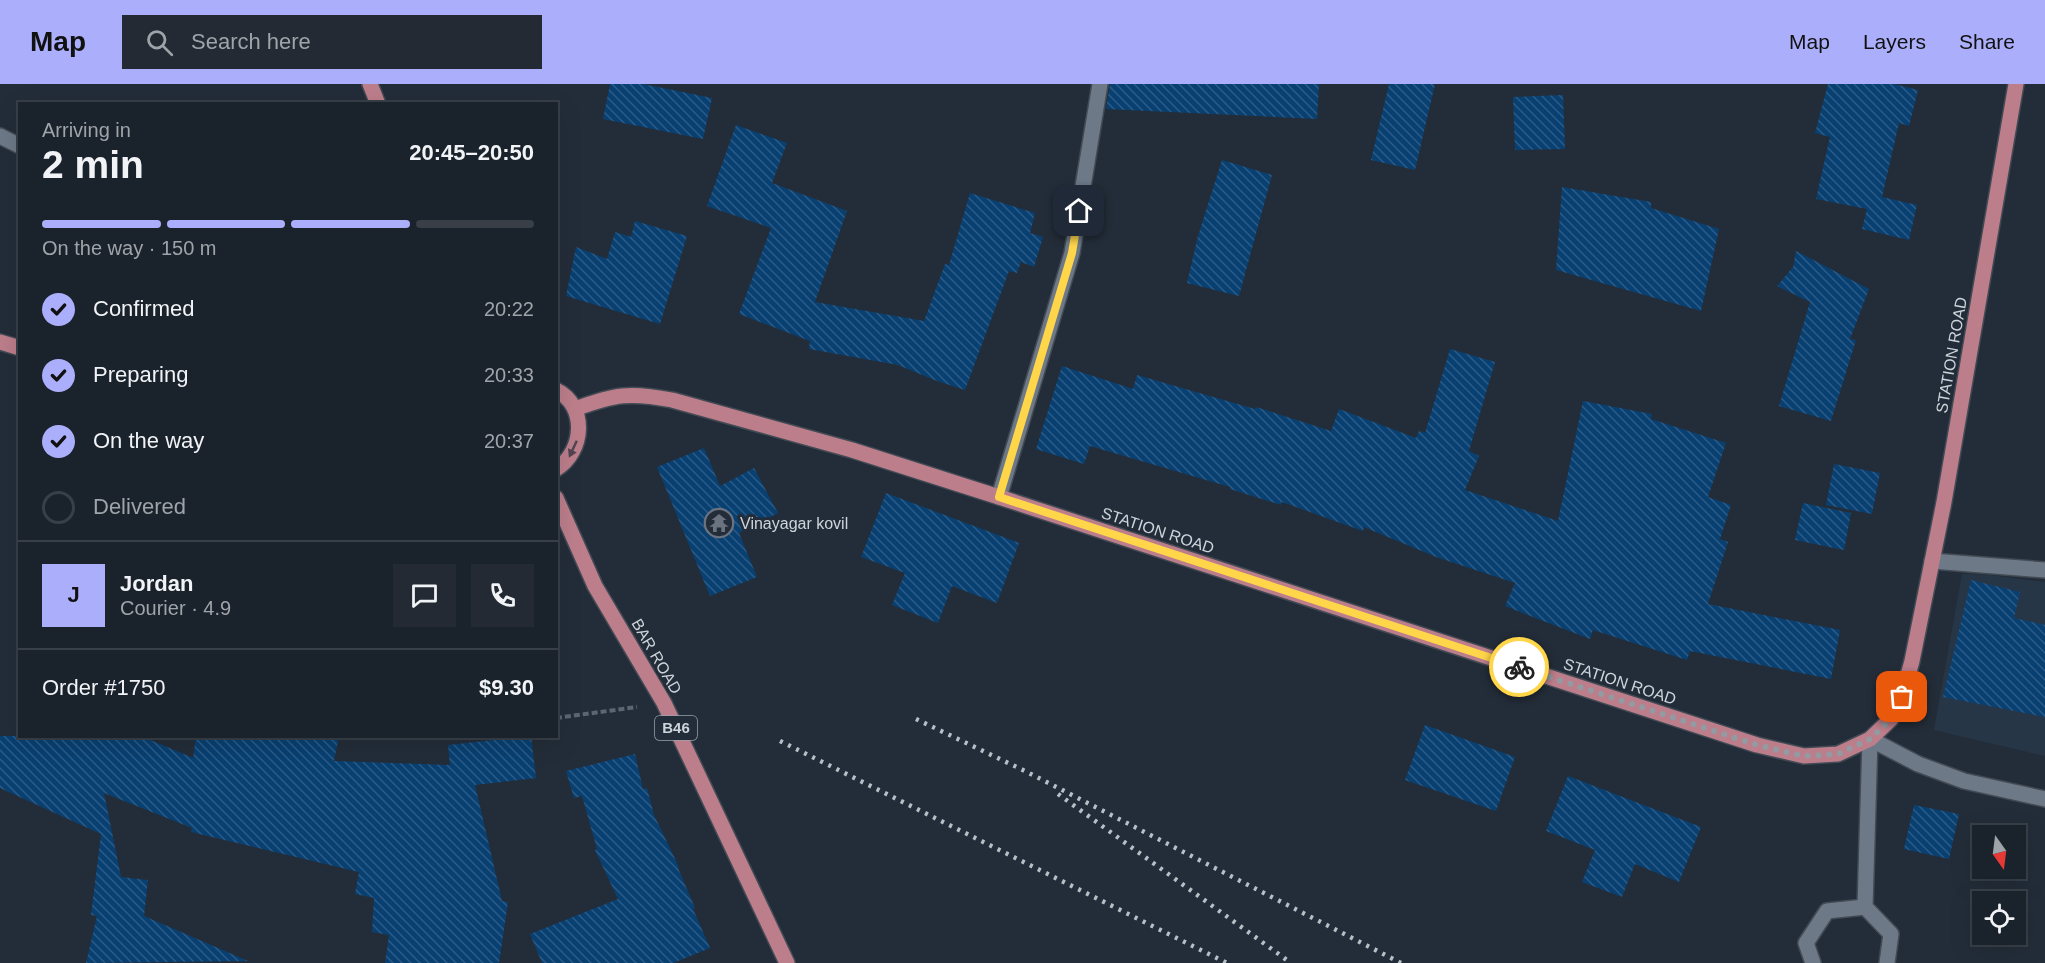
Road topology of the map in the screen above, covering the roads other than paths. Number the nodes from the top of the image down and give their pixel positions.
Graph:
1 (370, 84) edge
2 (1100, 84) edge
3 (2016, 84) edge
4 (377, 102) edge
5 (0, 136) edge
6 (18, 145) edge
7 (0, 342) edge
8 (18, 347) edge
9 (558, 391) edge
10 (575, 409) junction
11 (558, 468) edge
12 (999, 497) junction
13 (558, 503) edge
14 (1932, 561) junction
15 (2045, 570) edge
16 (1870, 739) junction
17 (2045, 799) edge
18 (1864, 907) junction
19 (786, 963) edge
20 (1813, 963) edge
21 (1887, 963) edge

1 - 4 main road
2 - 12 street
3 - 14 main road, STATION ROAD
5 - 6 street
7 - 8 main road
9 - 10 main road
10 -> 11 main road
10 - 12 main road, STATION ROAD
12 - 16 main road, STATION ROAD
13 - 19 main road, BAR ROAD / B46
14 - 15 street
14 - 16 main road, STATION ROAD
16 - 17 street
16 - 18 street
18 - 20 street
18 - 21 street

